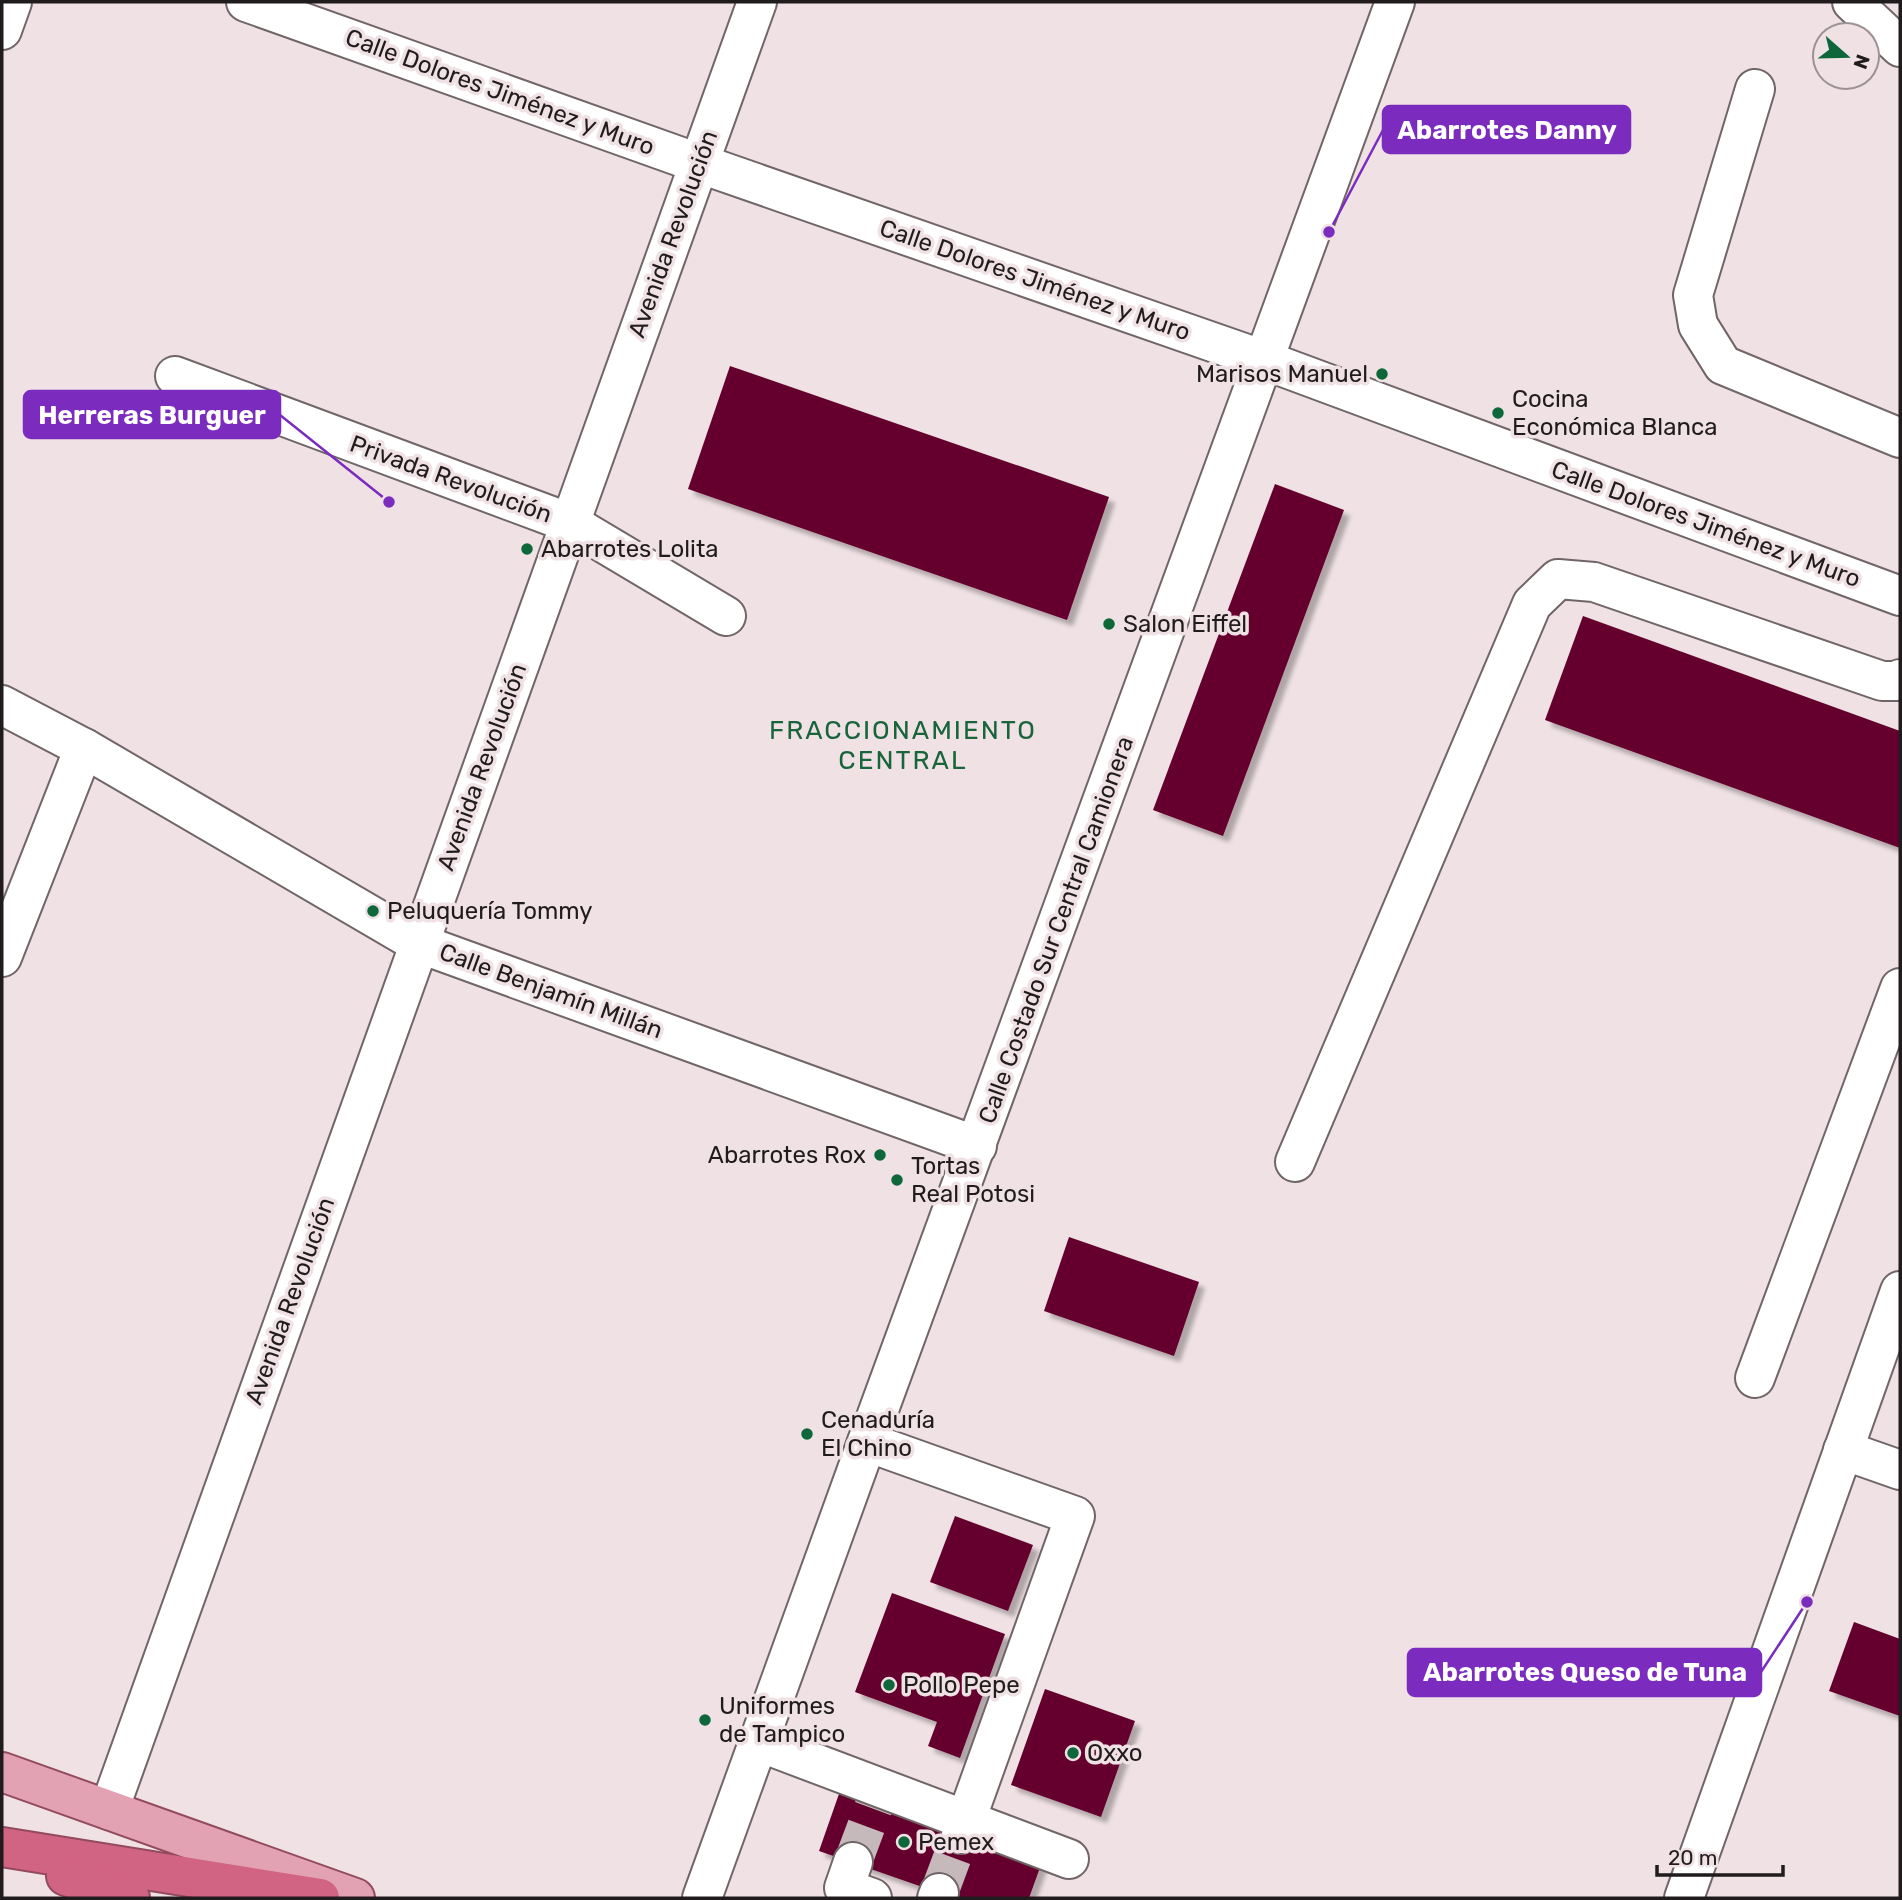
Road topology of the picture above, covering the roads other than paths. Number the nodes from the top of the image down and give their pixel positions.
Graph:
1 (12, 2) edge
2 (246, 2) edge
3 (757, 2) edge
4 (1395, 2) edge
5 (1852, 2) edge
6 (2, 30) edge
7 (1900, 47) edge
8 (1755, 89) dead end
9 (698, 163) junction
10 (1264, 360) junction
11 (175, 376) dead end
12 (1900, 438) edge
13 (570, 523) junction
14 (1900, 596) edge
15 (726, 616) dead end
16 (1900, 679) edge
17 (2, 705) edge
18 (84, 748) junction
19 (418, 943) junction
20 (2, 957) edge
21 (1900, 988) edge
22 (977, 1146) junction
23 (1295, 1162) dead end
24 (1900, 1291) edge
25 (1755, 1378) dead end
26 (867, 1442) junction
27 (1843, 1450) junction
28 (1900, 1470) edge
29 (759, 1742) junction
30 (2, 1772) edge
31 (109, 1810) junction
32 (963, 1828) junction
33 (2, 1850) edge
34 (1069, 1859) dead end
35 (853, 1862) tunnel mouth
36 (130, 1898) edge
37 (320, 1898) edge
38 (355, 1898) edge
39 (702, 1898) edge
40 (872, 1898) edge
41 (1684, 1898) edge

1 - 6 street
2 - 9 street, Calle Dolores Jiménez y Muro
3 - 9 street, Avenida Revolución
4 - 10 street, Calle Costado Sur Central Camionera
5 - 7 street
8 - 12 street
9 - 10 street, Calle Dolores Jiménez y Muro
9 - 13 street, Avenida Revolución
10 - 14 street, Calle Dolores Jiménez y Muro
10 - 22 street, Calle Costado Sur Central Camionera
11 - 13 street, Privada Revolución
13 - 15 street, Privada Revolución
13 - 19 street, Avenida Revolución
16 - 23 street
17 - 18 street, Calle Benjamín Millán
18 - 19 street, Calle Benjamín Millán
18 - 20 street
19 - 22 street, Calle Benjamín Millán
19 - 31 street, Avenida Revolución
21 - 25 street
22 - 26 street, Calle Costado Sur Central Camionera
24 - 27 street
26 - 29 street, Calle Costado Sur Central Camionera
26 - 32 street
27 - 28 street
27 - 41 street
29 - 32 street
29 - 39 street, Calle Costado Sur Central Camionera
30 - 31 main road
31 - 38 main road
32 - 34 street
33 - 36 highway
33 - 37 highway
35 - 40 street

